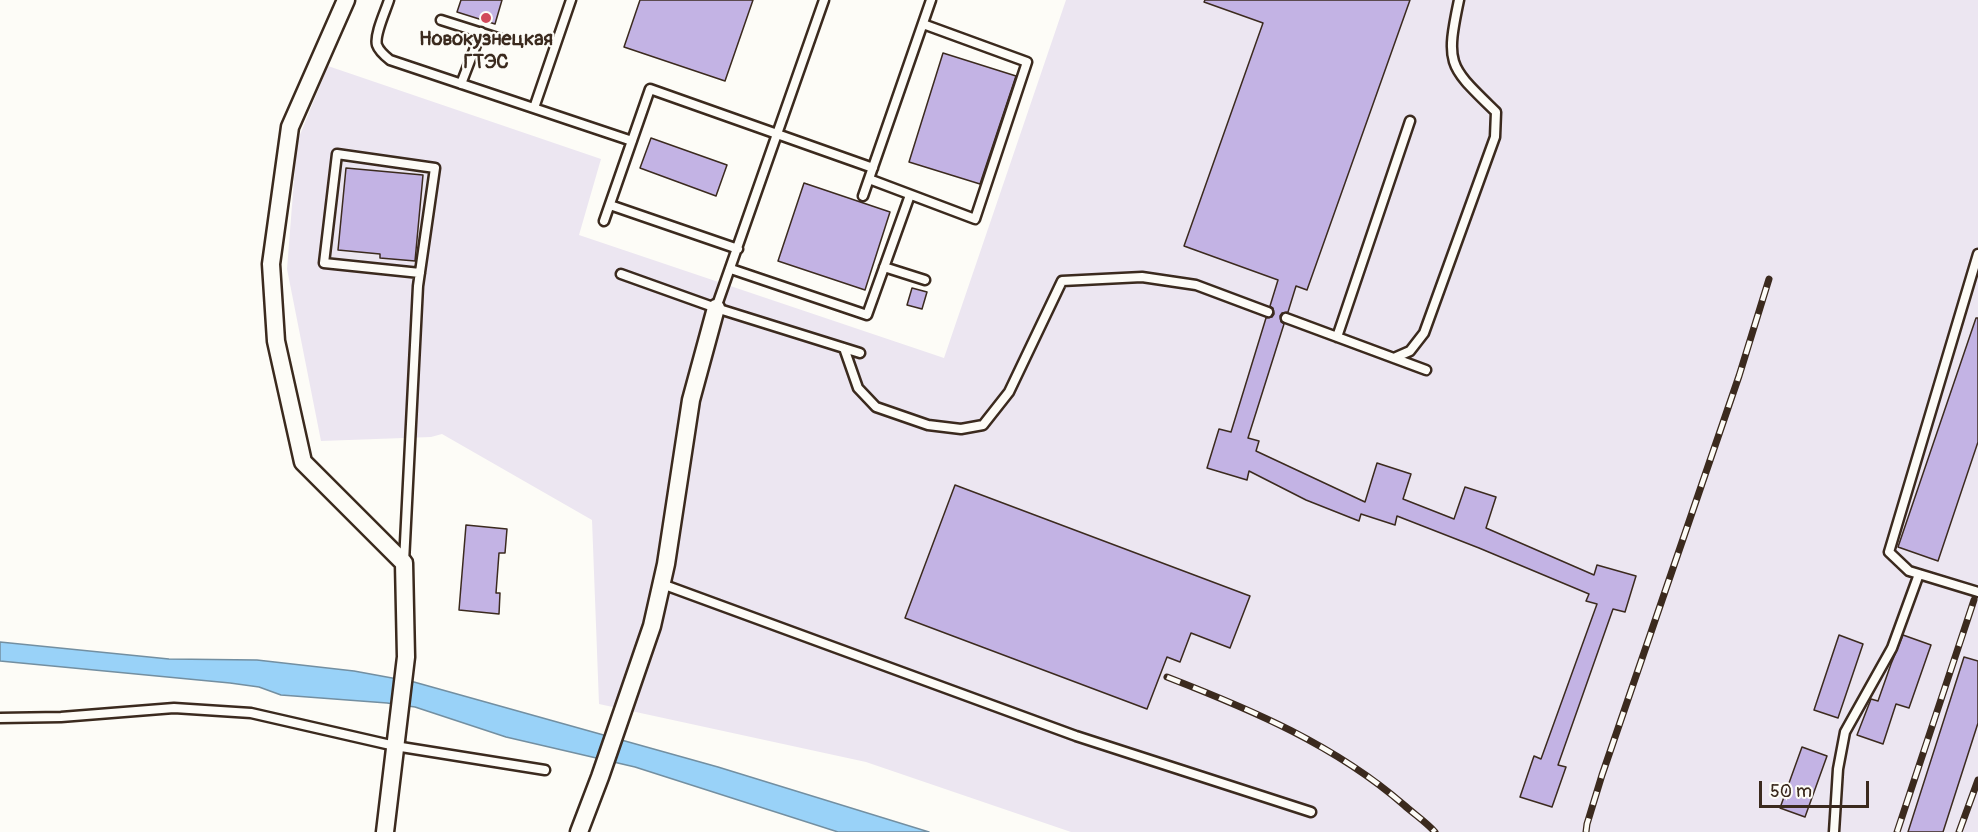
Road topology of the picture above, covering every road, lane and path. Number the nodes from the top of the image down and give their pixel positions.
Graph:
1 (346, 0) edge
2 (389, 0) edge
3 (571, 0) edge
4 (824, 0) edge
5 (931, 0) edge
6 (1459, 0) edge
7 (441, 20) dead end
8 (923, 24) junction
9 (481, 32) junction
10 (504, 40) dead end
11 (461, 84) junction
12 (534, 108) junction
13 (1410, 121) dead end
14 (777, 136) junction
15 (632, 141) junction
16 (873, 168) junction
17 (869, 179) junction
18 (910, 195) junction
19 (863, 196) dead end
20 (610, 205) junction
21 (604, 221) dead end
22 (738, 249) junction
23 (1978, 254) edge
24 (884, 267) junction
25 (731, 269) junction
26 (420, 273) junction
27 (621, 274) dead end
28 (925, 280) dead end
29 (716, 308) junction
30 (1268, 312) dead end
31 (1286, 318) dead end
32 (1337, 337) junction
33 (844, 348) junction
34 (860, 353) dead end
35 (1394, 358) junction
36 (1426, 370) dead end
37 (404, 563) junction
38 (1919, 574) junction
39 (662, 584) junction
40 (1978, 592) edge
41 (0, 718) edge
42 (395, 746) junction
43 (545, 770) dead end
44 (1311, 812) dead end
45 (385, 832) edge
46 (579, 832) edge
47 (1834, 832) edge

1 - 37 street
2 - 11 lane
3 - 12 lane
4 - 14 lane
5 - 8 lane
6 - 35 lane
7 - 9 lane
8 - 16 lane
8 - 18 lane
9 - 10 lane
9 - 11 lane
11 - 12 lane
12 - 15 lane
13 - 32 lane
14 - 15 lane
14 - 16 lane
14 - 22 lane
15 - 20 lane
16 - 17 lane
17 - 18 lane
17 - 19 lane
18 - 24 lane
20 - 21 lane
20 - 22 lane
22 - 25 lane
23 - 38 lane
24 - 25 lane
24 - 28 lane
25 - 29 lane
26 - 26 lane
26 - 37 lane
27 - 29 lane
29 - 33 lane
29 - 39 street
30 - 33 lane
31 - 32 lane
32 - 35 lane
33 - 34 lane
35 - 36 lane
37 - 42 street
38 - 40 lane
38 - 47 lane
39 - 44 lane
39 - 46 street
41 - 42 lane
42 - 43 lane
42 - 45 street

